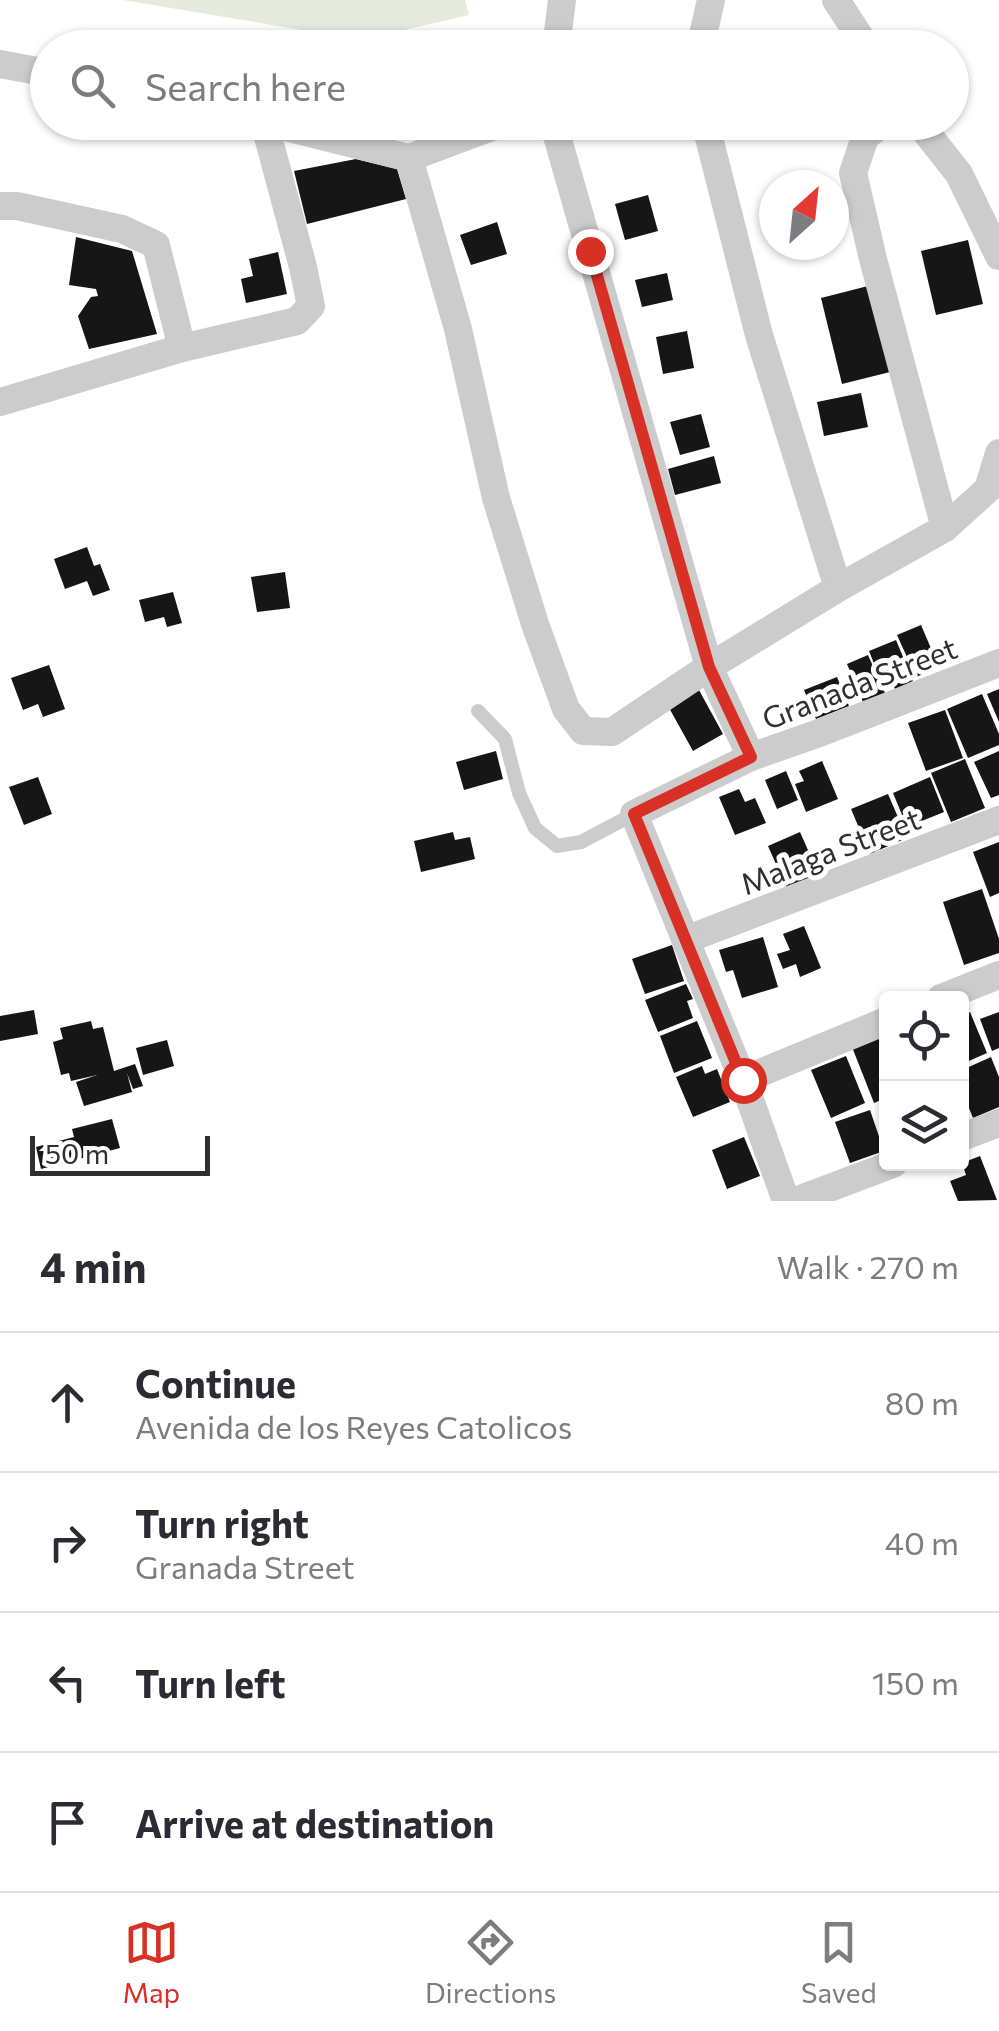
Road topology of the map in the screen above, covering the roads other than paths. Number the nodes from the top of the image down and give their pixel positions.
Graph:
1 (562, 0) edge
2 (711, 0) edge
3 (836, 0) edge
4 (558, 30) edge
5 (704, 30) edge
6 (855, 30) edge
7 (0, 64) edge
8 (30, 70) edge
9 (270, 140) edge
10 (338, 140) edge
11 (458, 140) edge
12 (557, 140) edge
13 (710, 140) edge
14 (865, 140) edge
15 (932, 140) edge
16 (410, 158) junction
17 (0, 206) edge
18 (999, 256) edge
19 (182, 348) junction
20 (0, 402) edge
21 (999, 452) edge
22 (945, 528) junction
23 (838, 588) junction
24 (999, 663) edge
25 (709, 667) junction
26 (478, 711) dead end
27 (751, 757) junction
28 (634, 814) junction
29 (999, 820) edge
30 (684, 940) junction
31 (999, 975) edge
32 (959, 991) edge
33 (879, 1024) edge
34 (743, 1080) junction
35 (999, 1123) edge
36 (969, 1134) edge
37 (879, 1169) edge
38 (786, 1201) edge
39 (796, 1201) edge

1 - 4 street
2 - 5 street
3 - 6 street
7 - 8 street
9 - 19 street
10 - 16 street
11 - 16 street
12 - 25 street
13 - 23 street
14 - 22 street
15 - 18 street
16 - 25 street
17 - 19 street
19 - 20 street
21 - 22 street
22 - 23 street
23 - 25 street
24 - 27 street, Granada Street
25 - 27 street
26 - 28 lane
27 - 28 street, Granada Street
28 - 30 street
29 - 30 street, Malaga Street
30 - 34 street
31 - 32 street
33 - 34 street
34 - 38 street
35 - 36 street
37 - 39 street

